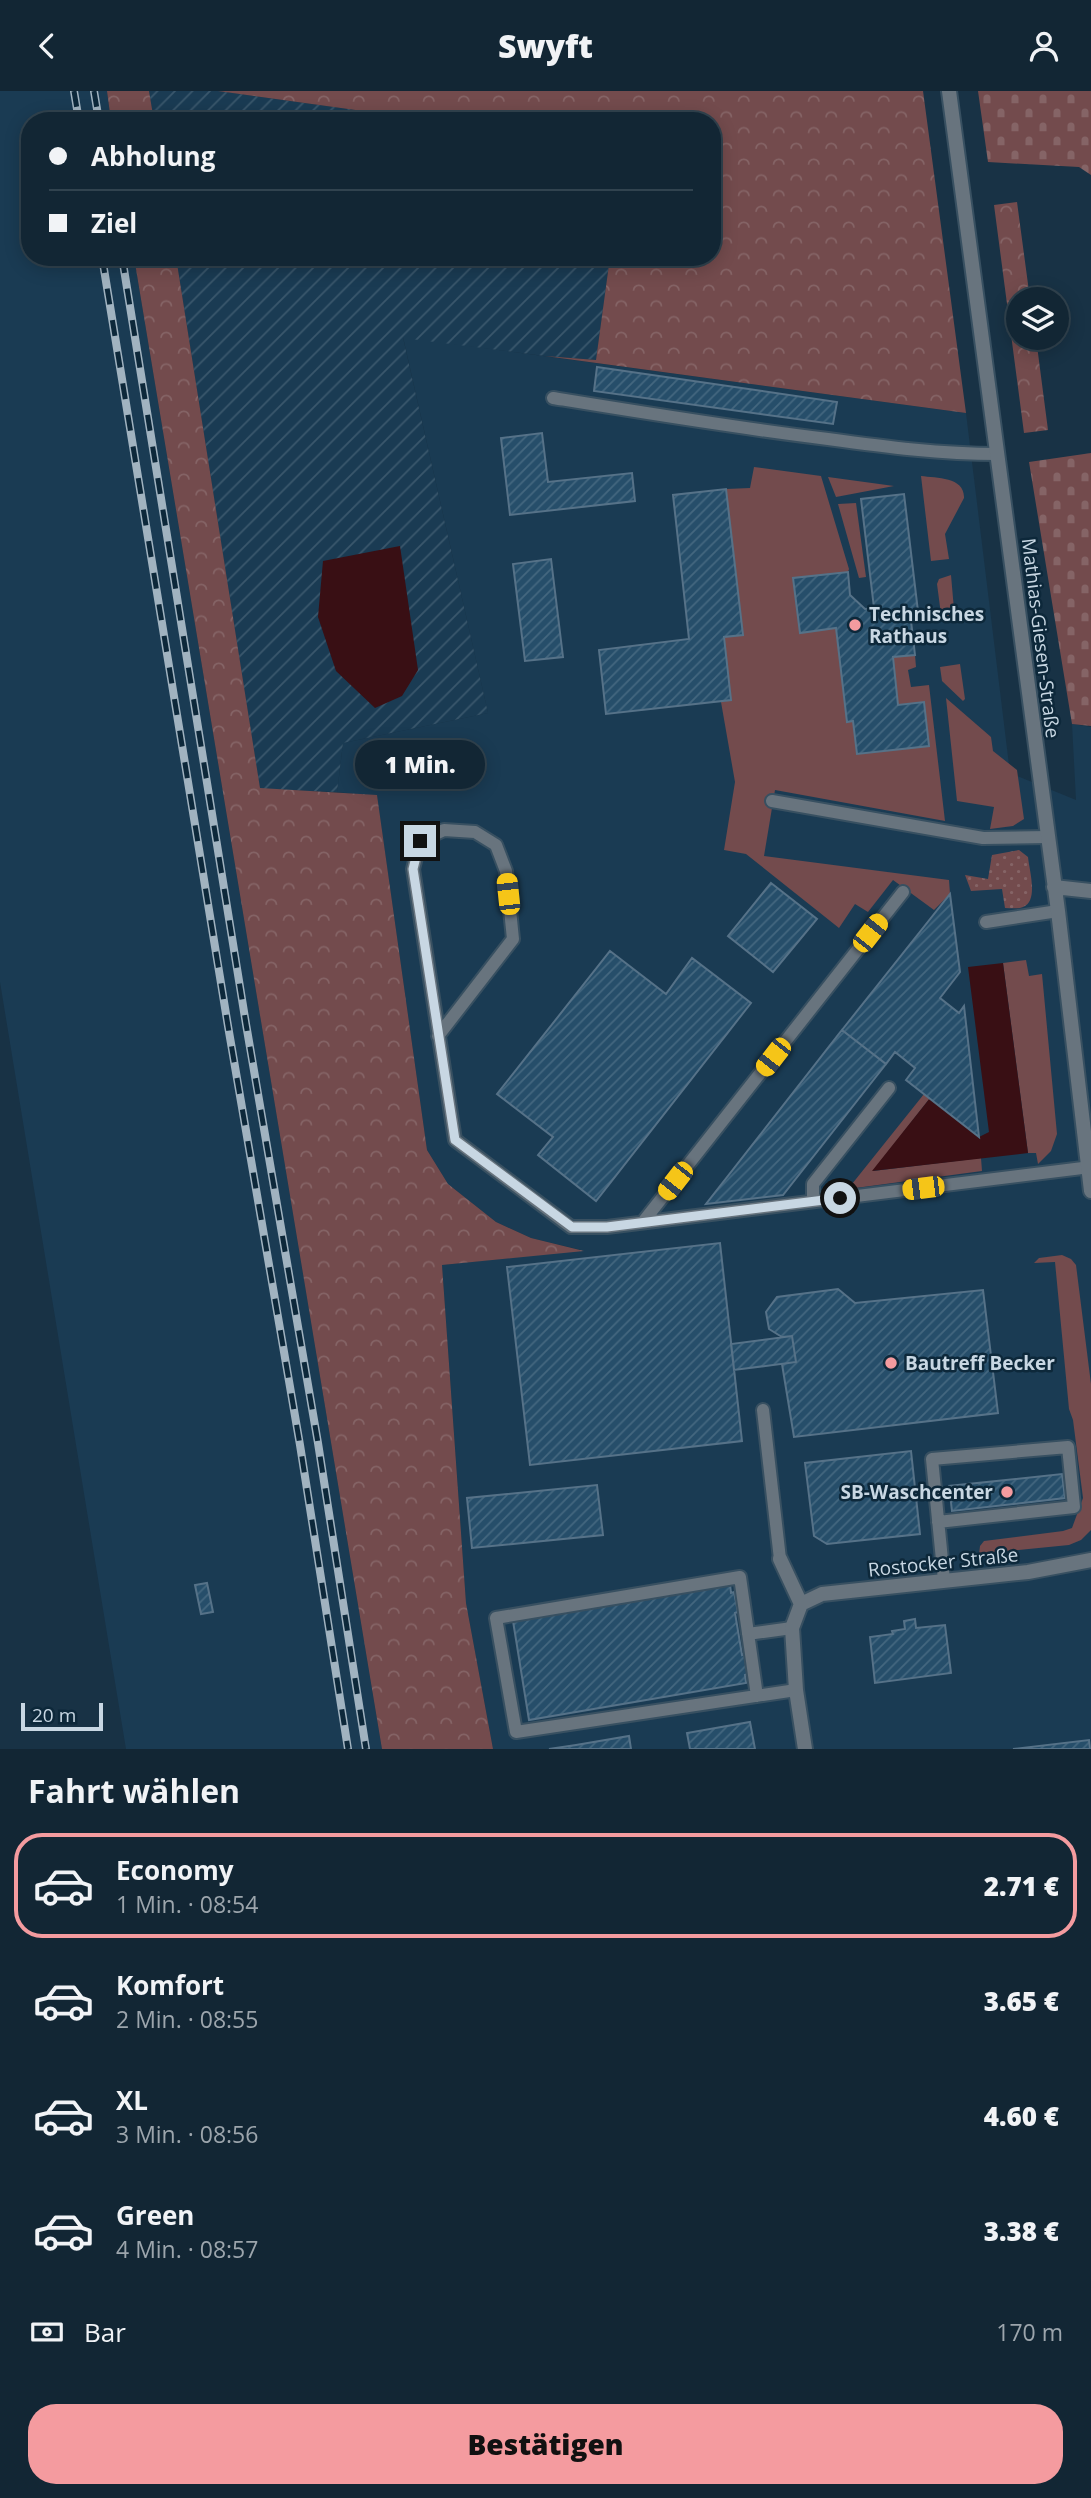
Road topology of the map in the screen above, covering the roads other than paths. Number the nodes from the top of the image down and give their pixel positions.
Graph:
1 (949, 91) edge
2 (553, 398) dead end
3 (998, 454) junction
4 (772, 801) dead end
5 (1048, 837) junction
6 (1054, 887) junction
7 (1091, 891) edge
8 (902, 892) dead end
9 (1058, 911) junction
10 (986, 922) dead end
11 (438, 1036) junction
12 (889, 1088) dead end
13 (1090, 1167) edge
14 (1091, 1191) edge
15 (813, 1201) junction
16 (643, 1223) junction
17 (763, 1410) dead end
18 (938, 1522) junction
19 (780, 1559) joint
20 (1091, 1560) edge
21 (944, 1580) junction
22 (801, 1604) junction
23 (792, 1628) junction
24 (748, 1634) junction
25 (796, 1690) junction
26 (757, 1696) junction
27 (805, 1749) edge

1 - 3 street, Mathias-Giesen-Straße
2 - 3 lane
3 - 5 street, Mathias-Giesen-Straße
4 - 5 lane
5 - 6 street, Mathias-Giesen-Straße
6 - 7 street
6 - 9 street, Mathias-Giesen-Straße
8 - 16 lane
9 - 10 lane
9 - 13 street, Mathias-Giesen-Straße
11 - 11 lane
11 - 16 lane
12 - 15 lane
13 - 14 street, Mathias-Giesen-Straße
13 - 15 lane
15 - 16 lane
17 - 19 lane
18 - 18 lane
18 - 21 lane
19 - 22 street
20 - 21 street, Rostocker Straße
21 - 22 street, Rostocker Straße
22 - 23 street
23 - 24 lane
23 - 25 street
24 - 26 lane
24 - 26 lane
25 - 26 lane
25 - 27 street

